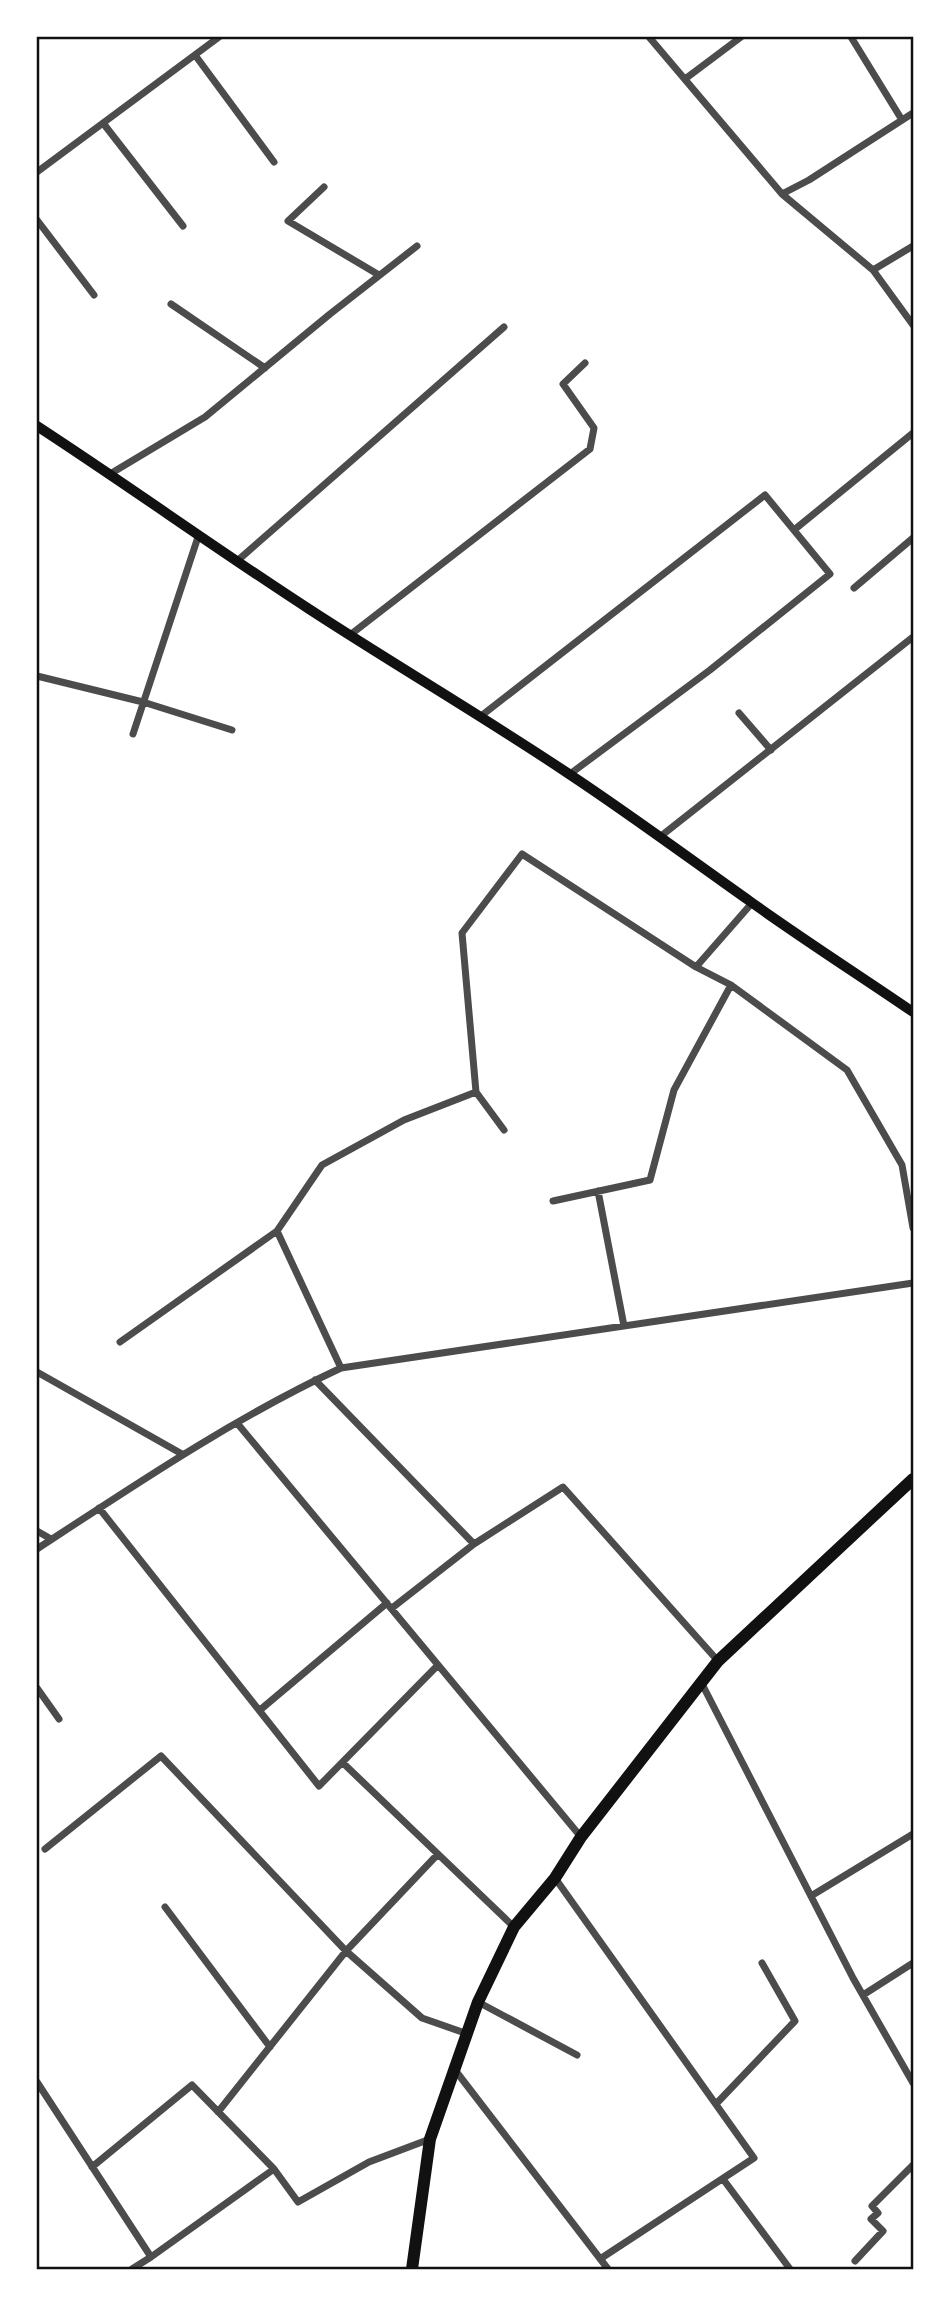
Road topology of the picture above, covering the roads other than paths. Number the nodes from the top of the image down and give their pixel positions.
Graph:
1 (219, 37) edge
2 (649, 37) edge
3 (741, 37) edge
4 (851, 37) edge
5 (195, 55) junction
6 (685, 79) junction
7 (913, 113) edge
8 (902, 120) junction
9 (103, 123) junction
10 (274, 162) dead end
11 (37, 172) edge
12 (324, 187) dead end
13 (782, 194) junction
14 (37, 220) edge
15 (183, 226) dead end
16 (417, 246) dead end
17 (913, 246) edge
18 (873, 271) junction
19 (379, 275) junction
20 (94, 295) dead end
21 (171, 304) dead end
22 (913, 325) edge
23 (503, 327) dead end
24 (585, 363) dead end
25 (265, 368) junction
26 (37, 426) edge
27 (913, 433) edge
28 (110, 474) junction
29 (794, 530) junction
30 (198, 537) junction
31 (913, 538) edge
32 (236, 562) junction
33 (854, 588) dead end
34 (349, 635) junction
35 (913, 637) edge
36 (37, 676) edge
37 (144, 702) junction
38 (739, 713) dead end
39 (481, 716) junction
40 (232, 730) dead end
41 (133, 733) dead end
42 (771, 750) junction
43 (570, 774) junction
44 (661, 836) junction
45 (752, 903) junction
46 (696, 967) junction
47 (731, 985) junction
48 (913, 1012) edge
49 (476, 1092) junction
50 (504, 1130) dead end
51 (598, 1191) junction
52 (553, 1202) dead end
53 (913, 1228) edge
54 (277, 1231) junction
55 (913, 1283) edge
56 (624, 1326) junction
57 (120, 1342) dead end
58 (341, 1368) junction
59 (37, 1372) edge
60 (316, 1380) junction
61 (237, 1423) junction
62 (182, 1454) junction
63 (913, 1479) edge
64 (99, 1508) junction
65 (37, 1531) edge
66 (51, 1539) junction
67 (474, 1544) junction
68 (37, 1549) edge
69 (390, 1605) junction
70 (718, 1661) junction
71 (438, 1665) junction
72 (702, 1684) junction
73 (37, 1688) edge
74 (260, 1710) junction
75 (59, 1719) dead end
76 (342, 1763) junction
77 (913, 1833) edge
78 (581, 1837) junction
79 (45, 1849) dead end
80 (438, 1856) junction
81 (555, 1878) junction
82 (811, 1896) junction
83 (165, 1908) dead end
84 (514, 1927) junction
85 (346, 1951) junction
86 (762, 1963) dead end
87 (913, 1963) edge
88 (863, 1995) junction
89 (478, 2002) junction
90 (465, 2033) junction
91 (270, 2047) junction
92 (577, 2055) dead end
93 (454, 2070) junction
94 (912, 2077) edge
95 (37, 2082) edge
96 (716, 2104) junction
97 (219, 2112) junction
98 (429, 2140) junction
99 (913, 2165) edge
100 (92, 2167) junction
101 (274, 2169) junction
102 (723, 2179) junction
103 (151, 2258) junction
104 (600, 2259) junction
105 (855, 2261) dead end
106 (132, 2269) edge
107 (412, 2269) edge
108 (608, 2269) edge
109 (790, 2269) edge

1 - 5 street
2 - 6 street
3 - 6 street
4 - 8 street
5 - 9 street
5 - 10 street
6 - 13 street
7 - 8 street
8 - 13 street
9 - 11 street
9 - 15 street
12 - 19 street
13 - 18 street
14 - 20 street
16 - 19 street
17 - 18 street
18 - 22 street
19 - 25 street
21 - 25 street
23 - 32 street
24 - 34 street
25 - 28 street
26 - 28 main road
27 - 29 street
28 - 30 main road
29 - 39 street
29 - 43 street
30 - 32 main road
30 - 37 street
31 - 33 street
32 - 34 main road
34 - 39 main road
35 - 42 street
36 - 37 street
37 - 40 street
37 - 41 street
38 - 42 street
39 - 43 main road
42 - 44 street
43 - 44 main road
44 - 45 main road
45 - 46 street
45 - 48 main road
46 - 47 street
46 - 49 street
47 - 51 street
47 - 53 street
49 - 50 street
49 - 54 street
51 - 52 street
51 - 56 street
54 - 57 street
54 - 58 street
55 - 56 street
56 - 58 street
58 - 60 street
59 - 62 street
60 - 61 street
60 - 67 street
61 - 62 street
61 - 69 street
62 - 64 street
63 - 70 main road
64 - 66 street
64 - 74 street
65 - 66 street
66 - 68 street
67 - 69 street
67 - 70 street
69 - 71 street
69 - 74 street
70 - 72 main road
71 - 76 street
71 - 78 street
72 - 78 main road
72 - 82 street
73 - 75 street
74 - 76 street
76 - 80 street
77 - 82 street
78 - 81 main road
79 - 85 street
80 - 84 street
80 - 85 street
81 - 84 main road
81 - 96 street
82 - 88 street
83 - 91 street
84 - 89 main road
85 - 90 street
85 - 91 street
86 - 96 street
87 - 88 street
88 - 94 street
89 - 90 main road
89 - 92 street
90 - 93 main road
91 - 97 street
93 - 98 main road
93 - 104 street
95 - 100 street
96 - 102 street
97 - 100 street
97 - 101 street
98 - 101 street
98 - 107 main road
99 - 105 street
100 - 103 street
101 - 103 street
102 - 104 street
102 - 109 street
103 - 106 street
104 - 108 street

